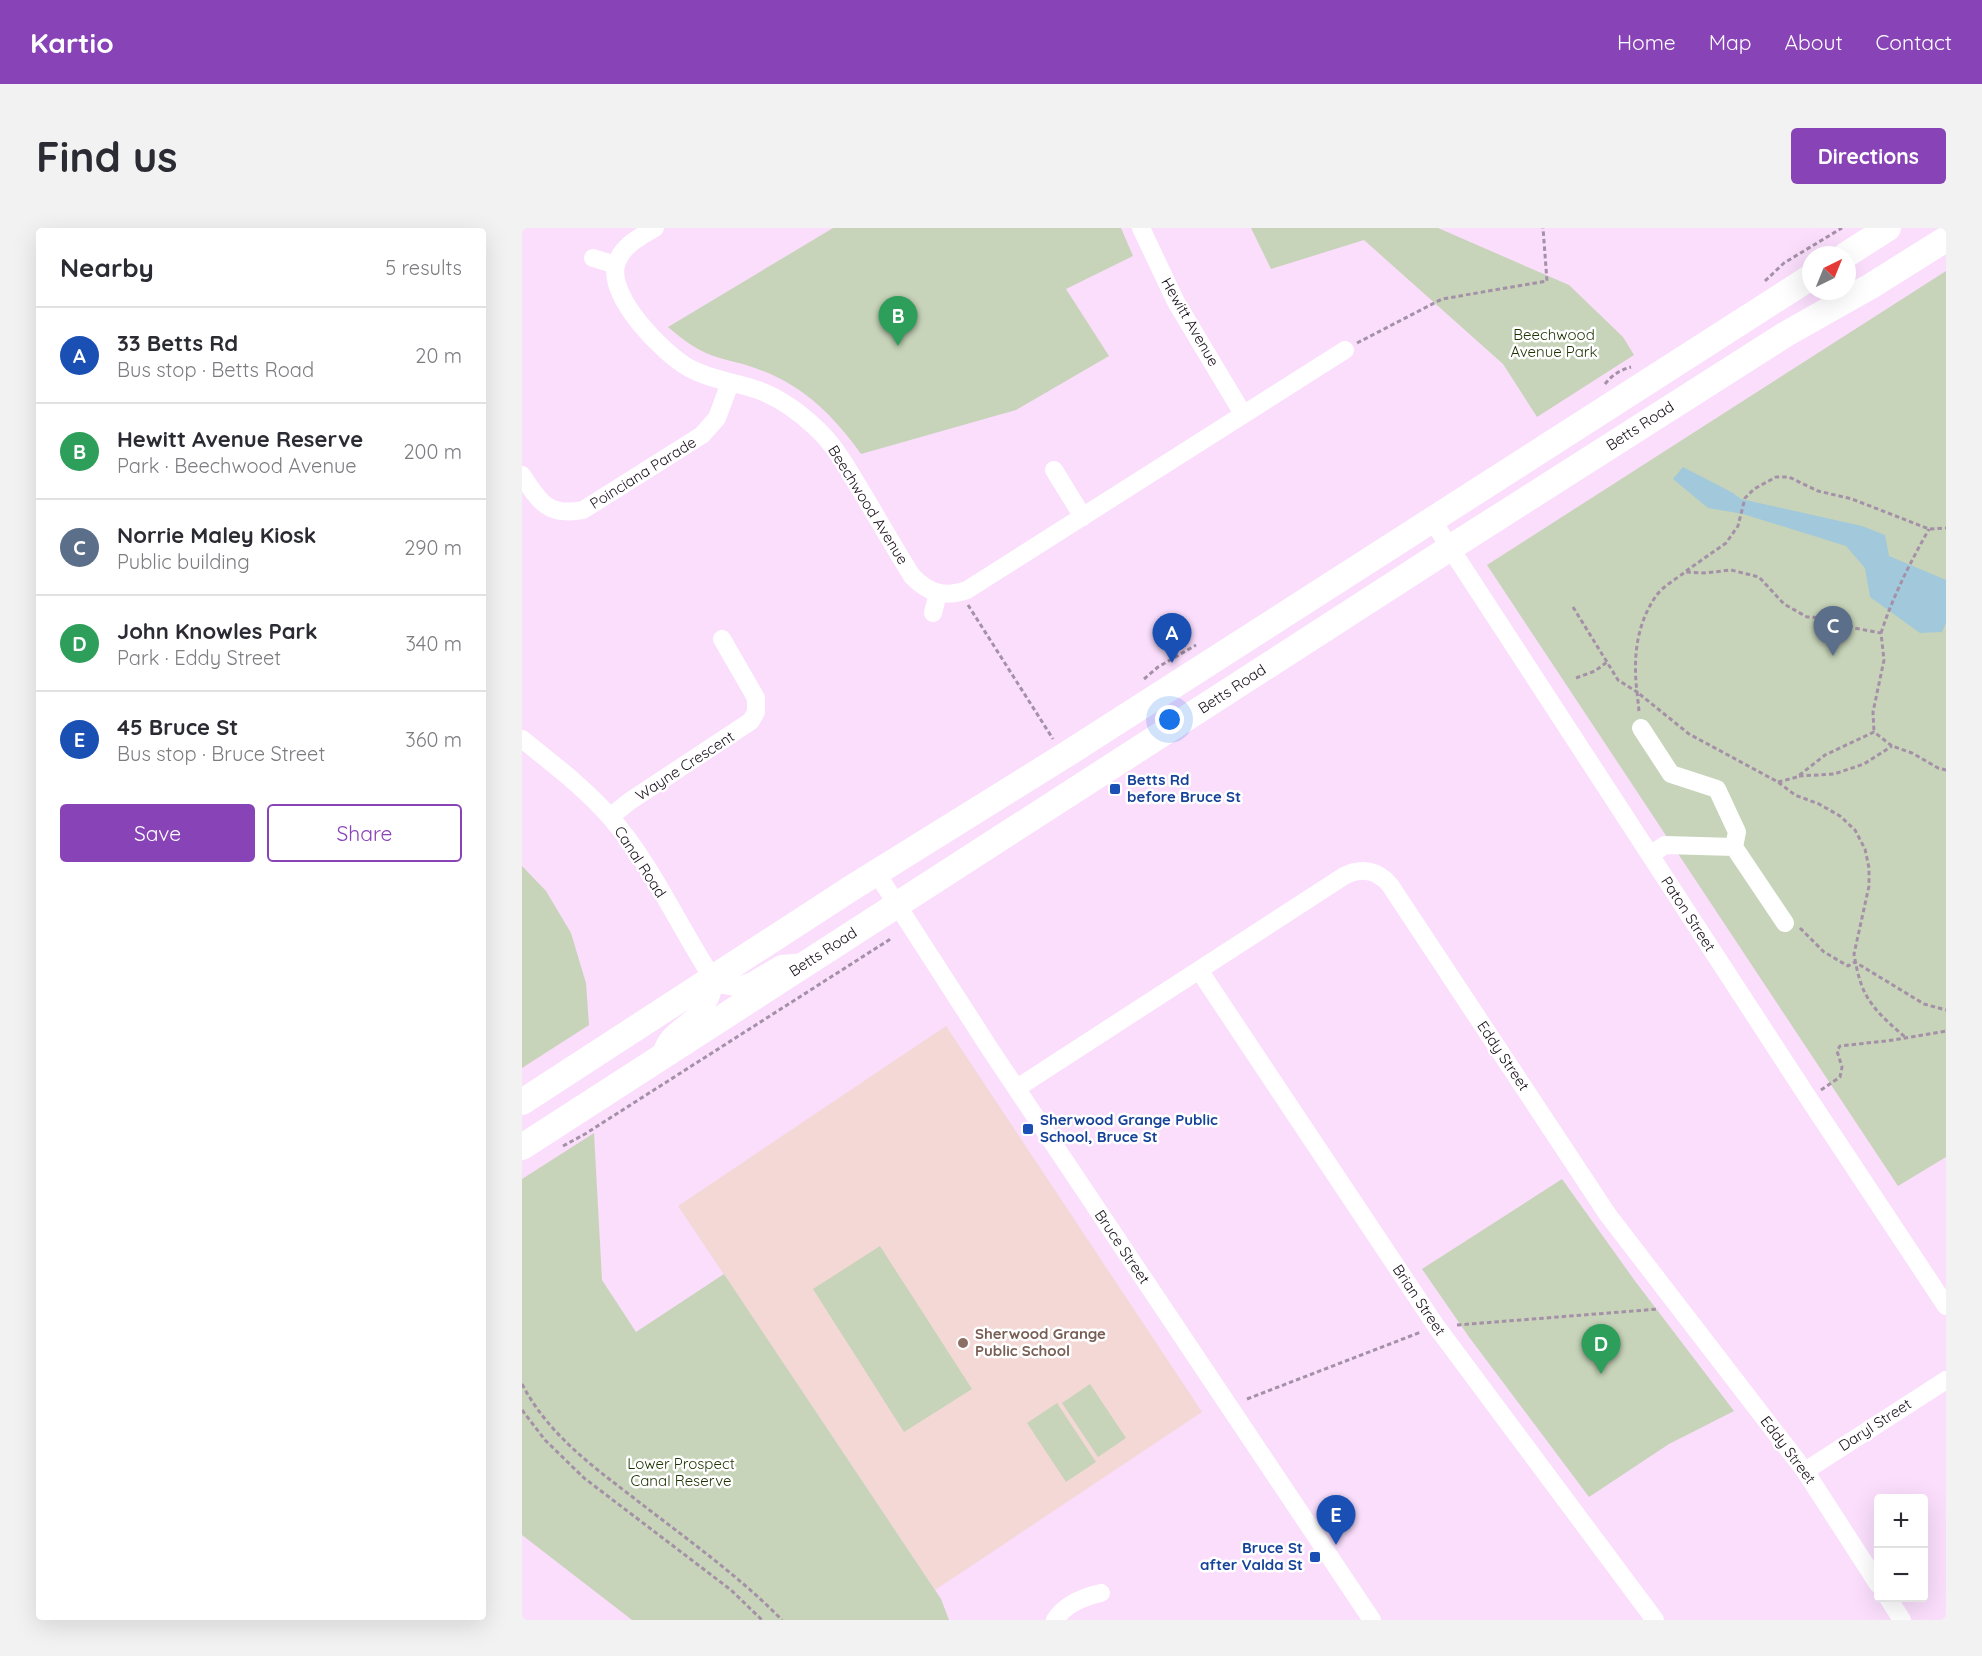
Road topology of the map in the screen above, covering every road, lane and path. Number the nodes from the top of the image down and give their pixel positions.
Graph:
1 (655, 228) edge
2 (1141, 228) edge
3 (1543, 228) edge
4 (1888, 228) edge
5 (1946, 239) edge
6 (1856, 249) edge
7 (593, 258) dead end
8 (616, 265) junction
9 (1802, 283) edge
10 (1345, 350) joint
11 (730, 383) junction
12 (1243, 414) junction
13 (1054, 470) dead end
14 (522, 475) edge
15 (1083, 517) junction
16 (1432, 520) junction
17 (1946, 528) edge
18 (1929, 529) junction
19 (1450, 548) junction
20 (1685, 572) junction
21 (938, 593) junction
22 (960, 593) junction
23 (1573, 607) dead end
24 (933, 613) dead end
25 (1881, 633) junction
26 (722, 639) dead end
27 (1607, 662) junction
28 (1576, 678) dead end
29 (1636, 692) junction
30 (1641, 728) joint
31 (1874, 732) junction
32 (522, 739) edge
33 (1054, 740) dead end
34 (1892, 746) junction
35 (1946, 770) edge
36 (1797, 777) junction
37 (1778, 782) junction
38 (610, 817) junction
39 (1734, 847) junction
40 (1650, 855) junction
41 (876, 872) junction
42 (897, 904) junction
43 (1785, 923) joint
44 (892, 938) dead end
45 (807, 962) junction
46 (1855, 962) junction
47 (1199, 970) junction
48 (712, 977) junction
49 (1946, 1010) edge
50 (1946, 1030) edge
51 (1905, 1037) junction
52 (658, 1058) junction
53 (1017, 1088) junction
54 (1809, 1099) junction
55 (523, 1102) edge
56 (522, 1147) edge
57 (560, 1147) dead end
58 (1674, 1300) junction
59 (1946, 1306) edge
60 (1436, 1326) junction
61 (1946, 1380) edge
62 (522, 1384) edge
63 (1247, 1399) dead end
64 (522, 1410) edge
65 (1805, 1471) junction
66 (1874, 1578) edge
67 (1101, 1593) dead end
68 (1891, 1602) edge
69 (762, 1620) edge
70 (782, 1620) edge
71 (1055, 1620) edge
72 (1372, 1620) edge
73 (1655, 1620) edge
74 (1902, 1620) edge

1 - 8 street
2 - 12 street, Hewitt Avenue
3 - 10 path
4 - 6 highway
5 - 19 highway, Betts Road
7 - 8 street
8 - 11 street, Beechwood Avenue
9 - 16 highway
10 - 12 street
11 - 14 street, Poinciana Parade
11 - 21 street, Beechwood Avenue
12 - 15 street
13 - 15 street
15 - 22 street
16 - 19 street, Paton Street
16 - 41 highway
17 - 18 path
18 - 20 path
18 - 25 path
19 - 40 street, Paton Street
19 - 42 highway, Betts Road
20 - 25 path
20 - 29 path
21 - 22 street
21 - 24 street
22 - 33 path
23 - 27 path
25 - 31 path
26 - 38 street, Wayne Crescent
27 - 28 path
27 - 29 path
29 - 30 path
29 - 37 path
30 - 39 street
31 - 34 path
31 - 36 path
32 - 38 street, Canal Road
34 - 35 path
34 - 36 path
36 - 37 path
37 - 46 path
38 - 48 street, Canal Road
39 - 40 street
39 - 43 street
40 - 54 street, Paton Street
41 - 42 street, Bruce Street
41 - 48 highway
42 - 45 highway, Betts Road
42 - 53 street, Bruce Street
43 - 46 path
44 - 57 path
45 - 48 street
45 - 52 highway, Betts Road
46 - 49 path
46 - 51 path
47 - 53 street, Eddy Street
47 - 58 street, Eddy Street
47 - 60 street, Brian Street
48 - 52 street
48 - 55 highway
50 - 51 path
51 - 54 path
52 - 56 highway, Betts Road
53 - 72 street, Bruce Street
54 - 59 street, Paton Street
58 - 60 path
58 - 65 street, Eddy Street
60 - 63 path
60 - 73 street, Brian Street
61 - 65 street, Daryl Street
62 - 70 path
64 - 69 path
65 - 66 street, Eddy Street
67 - 71 street
68 - 74 street

